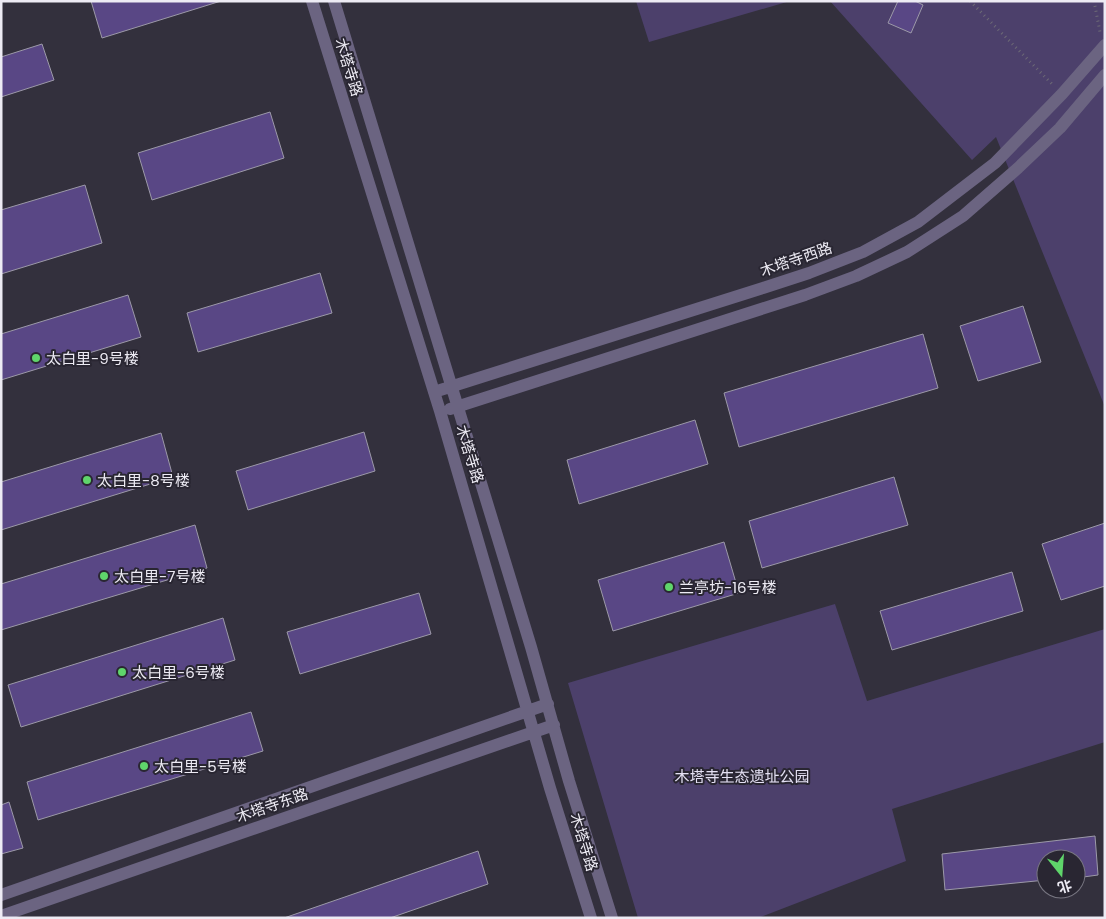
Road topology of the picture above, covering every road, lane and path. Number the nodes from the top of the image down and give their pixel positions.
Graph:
1 (312, 1) edge
2 (334, 1) edge
3 (970, 1) edge
4 (1094, 1) edge
5 (1104, 46) edge
6 (1105, 74) edge
7 (1062, 94) junction
8 (452, 386) junction
9 (434, 392) junction
10 (458, 406) junction
11 (440, 411) junction
12 (548, 704) junction
13 (529, 711) junction
14 (554, 724) junction
15 (535, 731) junction
16 (1, 895) edge
17 (1, 916) edge
18 (591, 918) edge
19 (612, 918) edge

1 - 9 street, 木塔寺路
2 - 8 street, 木塔寺路
3 - 7 path
4 - 5 path
5 - 7 street, 木塔寺西路
6 - 10 street
7 - 8 street, 木塔寺西路
8 - 9 street, 木塔寺西路
8 - 10 street, 木塔寺路
9 - 11 street, 木塔寺路
10 - 11 street
10 - 12 street, 木塔寺路
11 - 13 street, 木塔寺路
12 - 13 street, 木塔寺东路
12 - 14 street, 木塔寺路
13 - 15 street, 木塔寺路
13 - 16 street, 木塔寺东路
14 - 15 street, 木塔寺东路
14 - 19 street, 木塔寺路
15 - 17 street, 木塔寺东路
15 - 18 street, 木塔寺路

